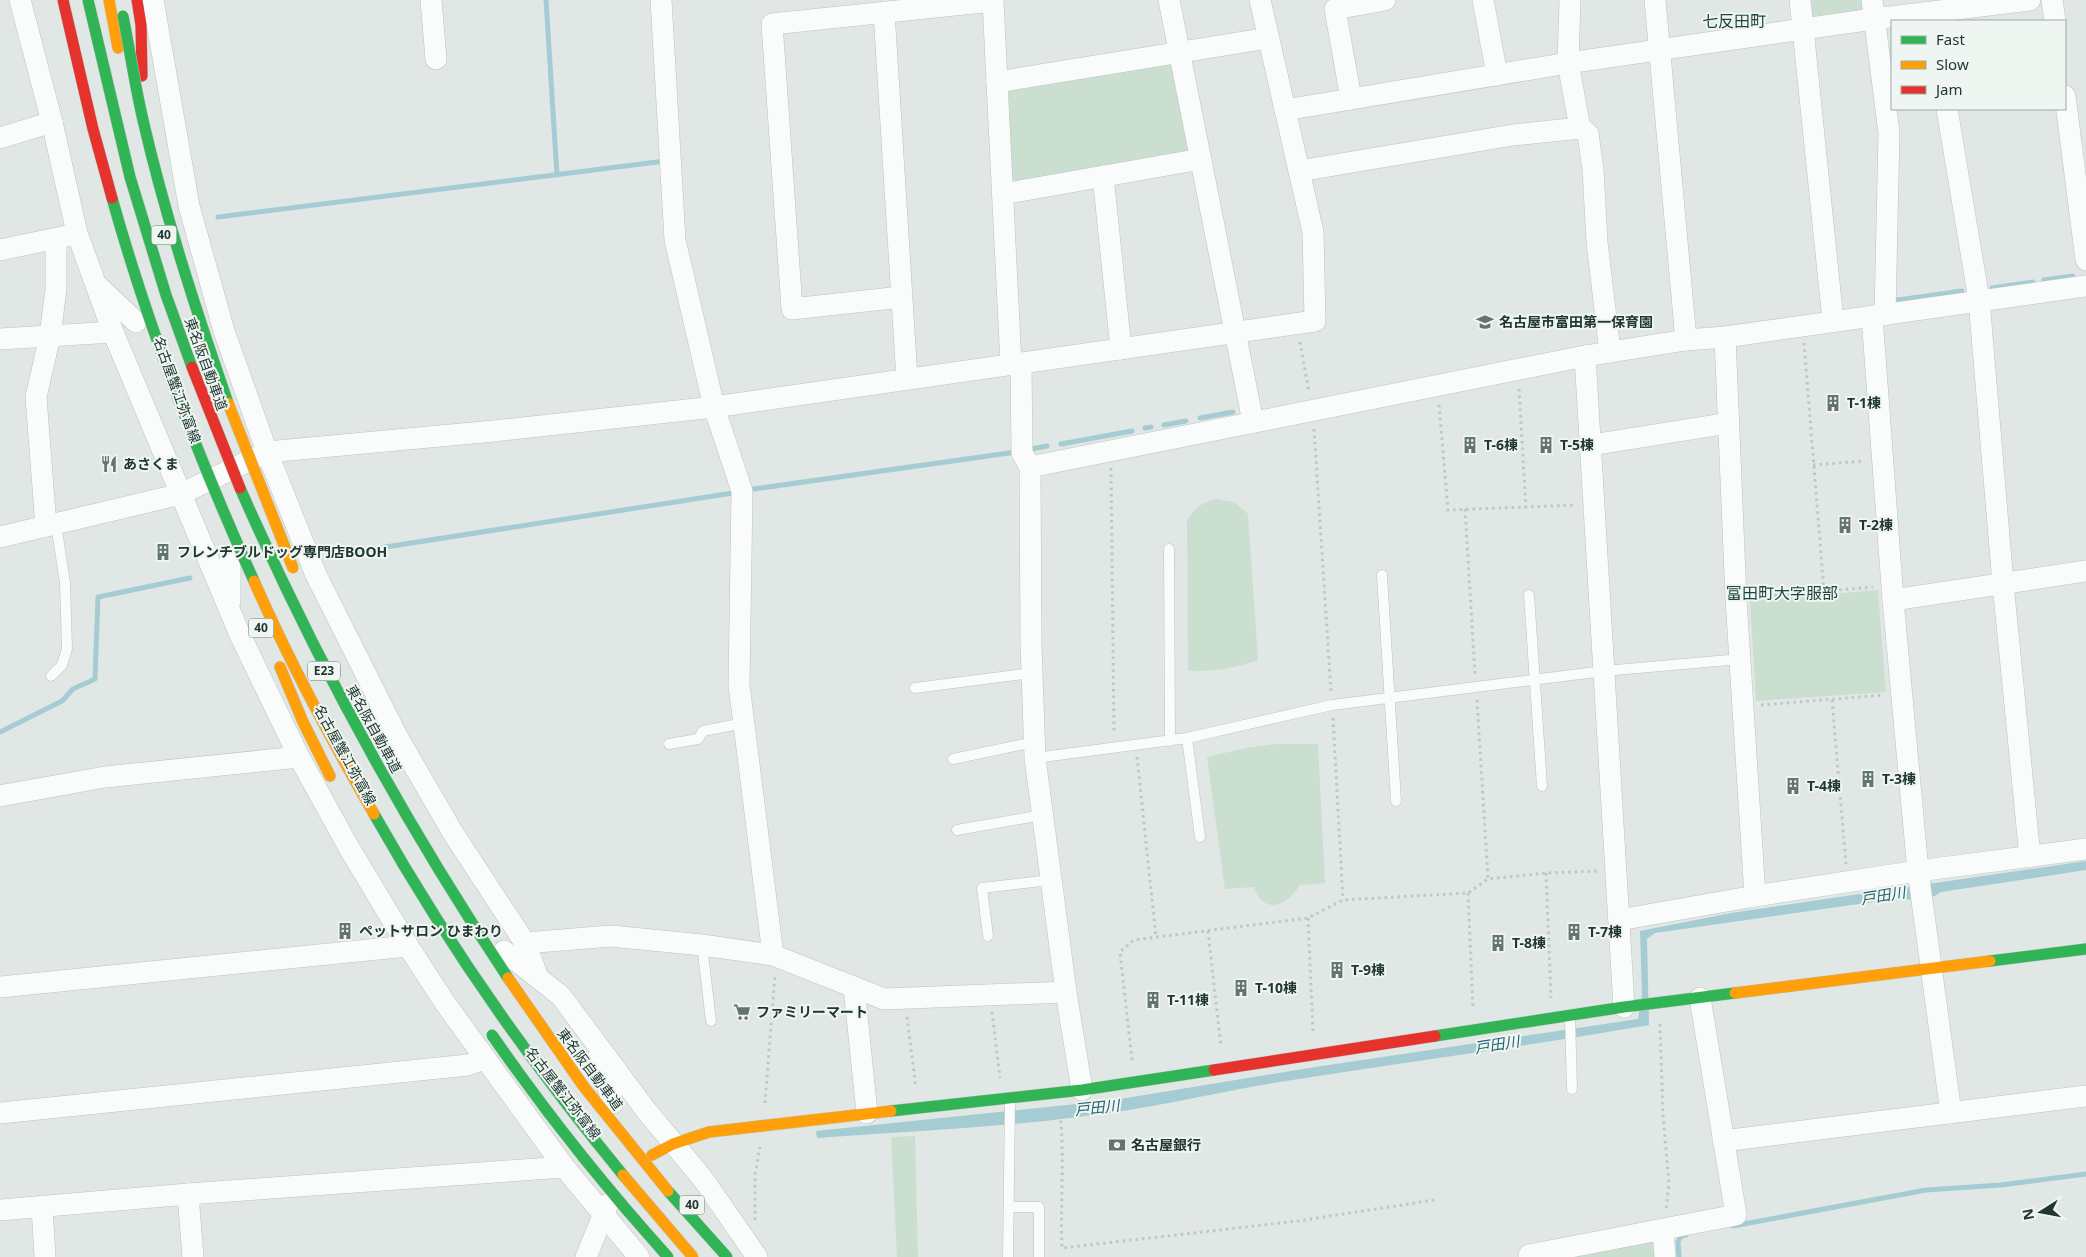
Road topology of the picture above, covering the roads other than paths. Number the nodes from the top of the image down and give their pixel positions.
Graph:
1 (20, 0) edge
2 (54, 0) edge
3 (63, 0) edge
4 (88, 0) edge
5 (108, 0) edge
6 (120, 0) edge
7 (137, 0) edge
8 (153, 0) edge
9 (431, 0) edge
10 (661, 0) edge
11 (1169, 0) edge
12 (1260, 0) edge
13 (1385, 0) edge
14 (1483, 0) edge
15 (1570, 0) edge
16 (1655, 0) edge
17 (1800, 0) edge
18 (2030, 0) edge
19 (2052, 0) edge
20 (1999, 2) edge
21 (1873, 10) edge
22 (884, 12) junction
23 (1931, 17) edge
24 (2055, 20) edge
25 (1802, 31) junction
26 (1268, 38) junction
27 (1660, 51) junction
28 (1179, 52) junction
29 (64, 55) dead end
30 (436, 59) dead end
31 (1568, 63) junction
32 (1497, 75) junction
33 (997, 82) junction
34 (1351, 99) junction
35 (169, 100) junction
36 (2066, 104) edge
37 (1285, 110) junction
38 (1947, 110) edge
39 (143, 120) junction
40 (52, 122) junction
41 (1580, 128) junction
42 (0, 138) edge
43 (1201, 159) junction
44 (1299, 172) junction
45 (1103, 176) junction
46 (1003, 194) junction
47 (152, 195) junction
48 (110, 200) junction
49 (104, 214) dead end
50 (77, 232) junction
51 (56, 239) junction
52 (0, 250) edge
53 (2086, 260) edge
54 (95, 282) junction
55 (2086, 286) edge
56 (901, 298) junction
57 (1979, 300) junction
58 (1878, 315) junction
59 (136, 319) dead end
60 (1833, 321) junction
61 (113, 332) junction
62 (1236, 332) junction
63 (50, 336) junction
64 (1725, 337) junction
65 (0, 339) edge
66 (1686, 340) junction
67 (1122, 348) junction
68 (1610, 352) junction
69 (1586, 356) junction
70 (1016, 363) junction
71 (906, 379) junction
72 (714, 406) junction
73 (1253, 422) junction
74 (1729, 423) junction
75 (1592, 445) junction
76 (267, 452) junction
77 (243, 463) junction
78 (1030, 467) junction
79 (193, 488) junction
80 (51, 525) junction
81 (0, 537) edge
82 (1169, 549) dead end
83 (228, 557) joint
84 (2086, 571) edge
85 (296, 575) dead end
86 (1382, 575) dead end
87 (2003, 584) junction
88 (241, 586) dead end
89 (1887, 593) junction
90 (1530, 595) dead end
91 (230, 611) junction
92 (311, 612) dead end
93 (240, 635) junction
94 (1740, 659) junction
95 (278, 663) junction
96 (1604, 671) junction
97 (1031, 673) junction
98 (51, 676) dead end
99 (1535, 680) junction
100 (915, 688) dead end
101 (1390, 698) junction
102 (744, 723) junction
103 (1187, 738) junction
104 (1170, 741) junction
105 (669, 744) dead end
106 (1034, 750) junction
107 (299, 757) junction
108 (953, 759) dead end
109 (333, 780) dead end
110 (1542, 786) dead end
111 (0, 796) edge
112 (1396, 801) dead end
113 (400, 807) junction
114 (1042, 815) junction
115 (957, 830) dead end
116 (1200, 836) dead end
117 (2086, 849) edge
118 (2030, 857) junction
119 (1919, 877) junction
120 (1051, 880) junction
121 (1755, 896) junction
122 (1619, 920) junction
123 (988, 936) dead end
124 (525, 943) junction
125 (702, 945) junction
126 (408, 946) junction
127 (2086, 949) edge
128 (504, 951) joint
129 (773, 955) junction
130 (1932, 970) junction
131 (533, 981) junction
132 (0, 987) edge
133 (854, 987) junction
134 (1066, 992) junction
135 (1700, 998) junction
136 (1628, 1006) junction
137 (711, 1021) dead end
138 (1570, 1021) junction
139 (484, 1024) dead end
140 (590, 1036) junction
141 (484, 1059) junction
142 (590, 1072) dead end
143 (1572, 1089) dead end
144 (1082, 1090) junction
145 (2086, 1096) edge
146 (1010, 1104) junction
147 (615, 1106) joint
148 (0, 1113) edge
149 (867, 1113) junction
150 (1951, 1114) junction
151 (630, 1125) dead end
152 (1723, 1141) junction
153 (673, 1144) junction
154 (652, 1155) junction
155 (564, 1167) junction
156 (616, 1185) junction
157 (188, 1194) junction
158 (42, 1206) junction
159 (1009, 1207) junction
160 (0, 1210) edge
161 (604, 1215) junction
162 (1663, 1230) junction
163 (45, 1257) edge
164 (193, 1257) edge
165 (586, 1257) edge
166 (638, 1257) edge
167 (668, 1257) edge
168 (679, 1257) edge
169 (693, 1257) edge
170 (729, 1257) edge
171 (757, 1257) edge
172 (1008, 1257) edge
173 (1039, 1257) edge
174 (1530, 1257) edge
175 (1665, 1257) edge

1 - 40 street
2 - 49 main road
3 - 48 main road, E23, bridge
4 - 113 main road, 東名阪自動車道 / E23, bridge
5 - 47 main road, 40
6 - 39 main road, bridge
7 - 39 main road, bridge
8 - 35 street
9 - 30 street
10 - 72 street
11 - 28 street
12 - 26 street
13 - 34 street
14 - 32 street
15 - 31 street
16 - 27 street
17 - 25 street
18 - 20 street
19 - 24 street
20 - 23 street
21 - 23 street
21 - 25 street
21 - 58 street
22 - 33 street
22 - 56 street
22 - 56 street
25 - 27 street
25 - 60 street
26 - 28 street
26 - 37 street
27 - 31 street
27 - 66 street
28 - 33 street
28 - 43 street
29 - 48 main road, bridge
31 - 32 street
31 - 41 street
32 - 34 street
33 - 46 street
34 - 37 street
35 - 47 street
35 - 76 street
36 - 53 street
37 - 44 street
38 - 57 street
39 - 85 main road, bridge
40 - 42 street
40 - 50 street
41 - 44 street
41 - 68 street
43 - 45 street
43 - 62 street
44 - 62 street
45 - 46 street
45 - 67 street
46 - 70 street
47 - 77 main road, 40
48 - 169 main road, E23, bridge
50 - 51 street
50 - 54 street
51 - 52 street
51 - 63 street
54 - 59 street
54 - 61 street
55 - 57 street
56 - 71 street
57 - 58 street
57 - 87 street
58 - 60 street
58 - 89 street
60 - 64 street
61 - 63 street
61 - 79 street
62 - 67 street
62 - 73 street
63 - 65 street
63 - 80 street
64 - 66 street
64 - 74 street
66 - 68 street
67 - 70 street
68 - 69 street
69 - 73 street
69 - 75 street
70 - 71 street
70 - 78 street
71 - 72 street
72 - 76 street
72 - 102 street
73 - 78 street
74 - 75 street
74 - 94 street
75 - 96 street
76 - 77 street
76 - 124 street
77 - 79 street
77 - 128 main road, 40
78 - 97 street
79 - 80 street
79 - 91 street
80 - 81 street
80 - 98 lane
82 - 104 lane
83 - 88 main road
83 - 91 street
84 - 87 street
86 - 101 lane
87 - 89 street
87 - 118 street
89 - 119 street
90 - 99 lane
91 - 93 street
92 - 113 main road, bridge
93 - 95 street
93 - 107 street
94 - 96 lane
94 - 121 street
95 - 109 main road
95 - 156 main road, 名古屋蟹江弥富線
96 - 99 lane
96 - 122 street
97 - 100 lane
97 - 106 street
99 - 101 lane
99 - 110 lane
101 - 103 lane
101 - 112 lane
102 - 105 lane
102 - 129 street
103 - 104 lane
103 - 116 lane
104 - 106 lane
106 - 108 lane
106 - 114 street
107 - 111 street
107 - 126 street
113 - 170 main road, 東名阪自動車道 / E23, bridge
114 - 115 lane
114 - 120 street
117 - 118 street
118 - 119 street
119 - 121 street
119 - 130 street
120 - 123 lane
120 - 134 street
121 - 122 street
122 - 136 street
124 - 125 street
124 - 131 street
125 - 129 street
125 - 137 lane
126 - 132 street
126 - 141 street
127 - 130 main road
128 - 131 street
129 - 133 street
130 - 135 main road
130 - 150 street
131 - 140 street
133 - 134 street
133 - 149 street
134 - 144 street
135 - 136 main road
135 - 152 street
136 - 138 main road
138 - 143 lane
138 - 144 main road
139 - 167 main road, bridge
140 - 147 street
140 - 153 street
141 - 148 street
141 - 155 street
142 - 147 main road
144 - 146 main road
145 - 150 street
146 - 149 main road
146 - 159 lane
149 - 153 main road
150 - 152 street
151 - 154 main road, 40
152 - 162 street
153 - 154 main road
153 - 171 street
154 - 156 street
154 - 170 main road, 40
155 - 157 street
155 - 161 street
156 - 161 street
156 - 168 main road, 名古屋蟹江弥富線
157 - 158 street
157 - 164 street
158 - 160 street
158 - 163 street
159 - 172 lane
159 - 173 lane
161 - 165 street
161 - 166 street
162 - 174 street
162 - 175 street

